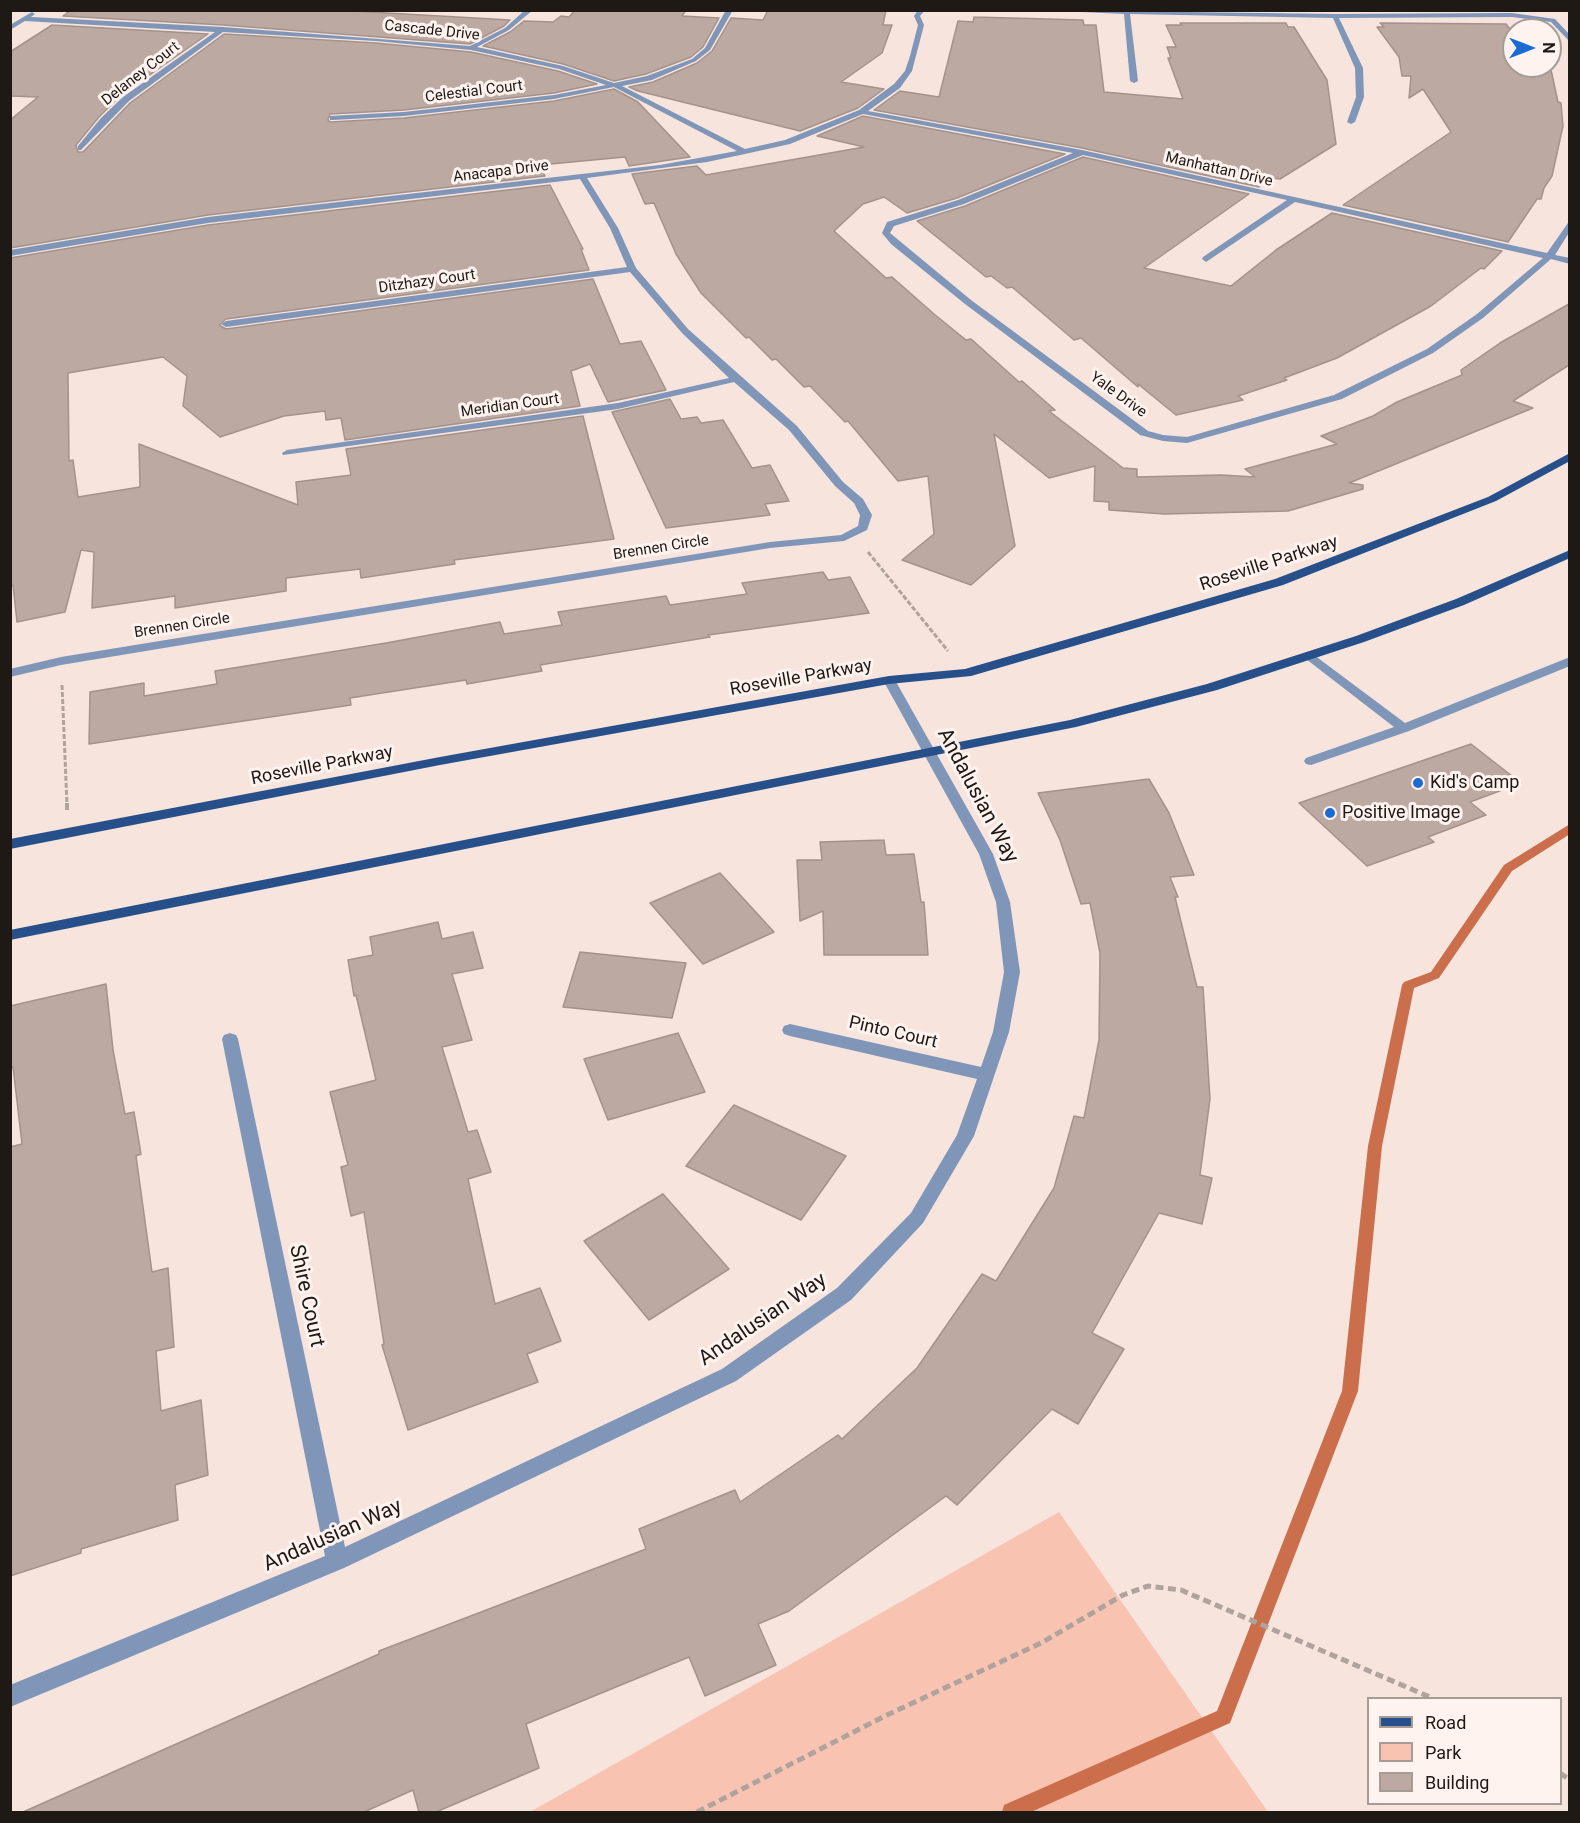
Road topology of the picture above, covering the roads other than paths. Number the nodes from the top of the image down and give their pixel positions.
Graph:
1 (37, 10) edge
2 (530, 10) edge
3 (730, 10) edge
4 (922, 10) edge
5 (1043, 10) edge
6 (1127, 13) junction
7 (1335, 16) junction
8 (24, 19) junction
9 (10, 28) edge
10 (223, 29) junction
11 (1569, 40) edge
12 (471, 48) junction
13 (1134, 81) dead end
14 (617, 86) junction
15 (862, 112) junction
16 (333, 118) dead end
17 (1351, 122) dead end
18 (81, 148) dead end
19 (745, 152) junction
20 (1083, 152) junction
21 (582, 176) junction
22 (1293, 200) junction
23 (1569, 222) edge
24 (10, 254) edge
25 (1548, 256) junction
26 (1206, 259) dead end
27 (1569, 261) edge
28 (632, 269) junction
29 (226, 324) dead end
30 (736, 379) junction
31 (286, 453) dead end
32 (1569, 456) edge
33 (1569, 553) edge
34 (1310, 656) junction
35 (1569, 662) edge
36 (10, 673) edge
37 (889, 680) junction
38 (1404, 729) junction
39 (928, 753) junction
40 (1311, 761) dead end
41 (10, 844) edge
42 (10, 935) edge
43 (790, 1029) dead end
44 (230, 1039) dead end
45 (987, 1075) junction
46 (337, 1562) junction
47 (10, 1696) edge

1 - 8 street
2 - 12 street
3 - 14 street, Celestial Court
4 - 15 street, Anacapa Drive
5 - 6 street
6 - 7 street
6 - 13 street
7 - 11 street
7 - 17 street
8 - 9 street
8 - 10 street, Cascade Drive
10 - 12 street, Cascade Drive
10 - 18 street, Delaney Court
12 - 14 street, Cascade Drive
14 - 16 street, Celestial Court
14 - 19 street, Cascade Drive
15 - 19 street, Anacapa Drive
15 - 20 street, Manhattan Drive
19 - 21 street, Anacapa Drive
20 - 22 street, Manhattan Drive
20 - 25 street, Yale Drive
21 - 24 street, Anacapa Drive
21 - 28 street
22 - 25 street, Manhattan Drive
22 - 26 street
23 - 25 street
25 - 27 street, Manhattan Drive
28 - 29 street, Ditzhazy Court
28 - 30 street
30 - 31 street, Meridian Court
30 - 36 street, Brennen Circle
32 - 37 main road, Roseville Parkway
33 - 34 main road
34 - 38 street
34 - 39 main road
35 - 38 street
37 - 39 street, Andalusian Way
37 - 41 main road, Roseville Parkway
38 - 40 street
39 - 42 main road
39 - 45 street, Andalusian Way
43 - 45 street, Pinto Court
44 - 46 street, Shire Court
45 - 46 street, Andalusian Way
46 - 47 street, Andalusian Way

